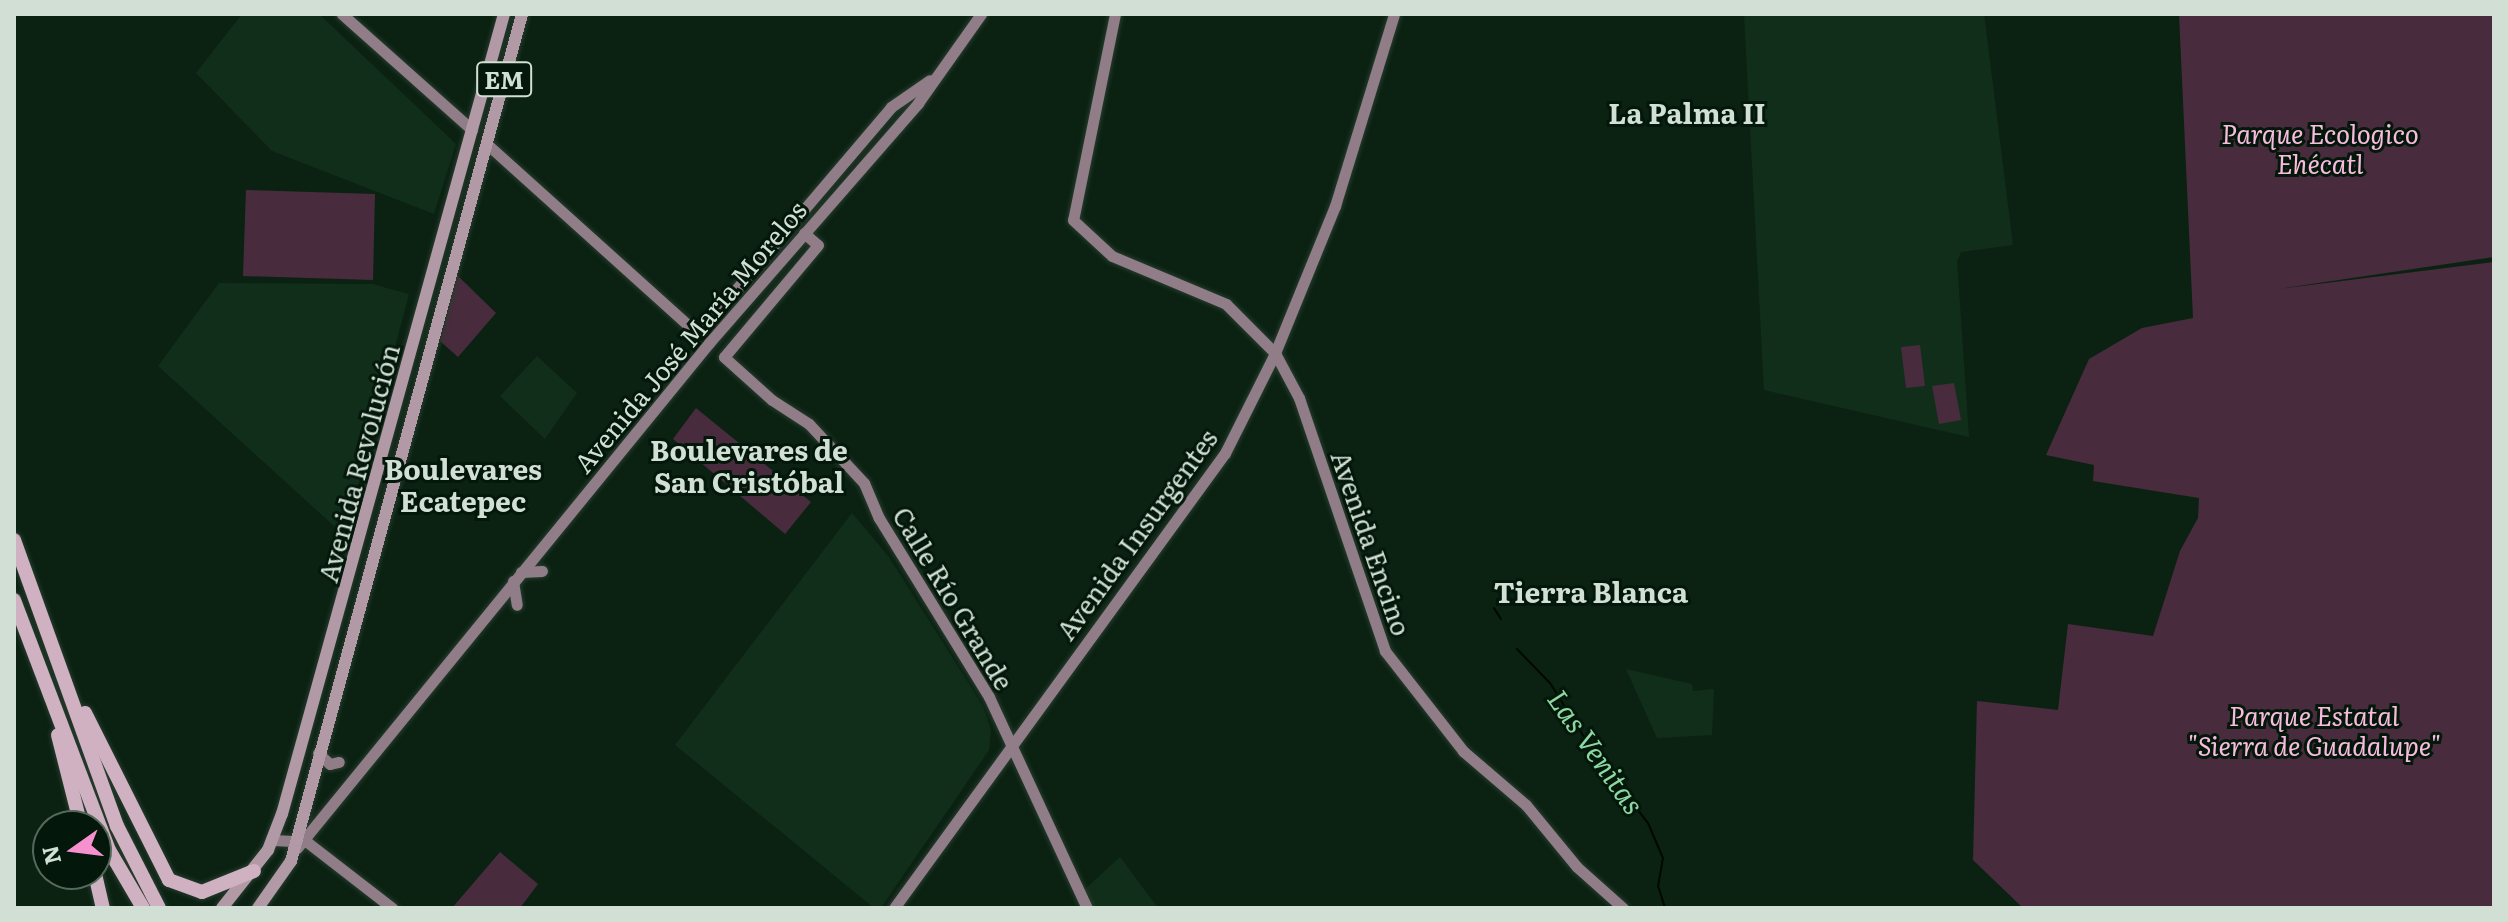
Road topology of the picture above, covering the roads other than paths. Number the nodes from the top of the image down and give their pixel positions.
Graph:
1 (342, 14) edge
2 (504, 14) edge
3 (522, 14) edge
4 (981, 14) edge
5 (1115, 14) edge
6 (1394, 14) edge
7 (940, 73) junction
8 (472, 130) junction
9 (488, 145) junction
10 (804, 233) junction
11 (730, 298) junction
12 (709, 343) junction
13 (1275, 353) junction
14 (14, 540) edge
15 (542, 571) dead end
16 (517, 577) junction
17 (14, 600) edge
18 (517, 605) dead end
19 (65, 680) junction
20 (48, 691) junction
21 (1012, 742) junction
22 (318, 753) junction
23 (339, 762) dead end
24 (77, 810) edge
25 (273, 840) junction
26 (299, 840) junction
27 (254, 871) junction
28 (143, 908) edge
29 (159, 908) edge
30 (222, 908) edge
31 (258, 908) edge
32 (392, 908) edge
33 (894, 908) edge
34 (1087, 908) edge
35 (1623, 908) edge

1 - 8 main road
2 - 8 main road, Avenida Revolución / EM
3 - 9 main road, Avenida Revolución / EM
4 - 7 main road, Avenida José María Morelos
5 - 13 main road, Avenida Encino
6 - 13 main road, Avenida Insurgentes
7 - 10 main road, Avenida José María Morelos
7 - 11 main road, Avenida José María Morelos
8 - 25 main road, Avenida Revolución / EM
9 - 11 main road, Avenida José María Morelos
9 - 22 main road, Avenida Revolución / EM
10 - 12 main road, Avenida José María Morelos
10 - 21 main road, Calle Río Grande
11 - 12 main road
12 - 16 main road, Avenida José María Morelos
13 - 21 main road, Avenida Insurgentes
13 - 35 main road, Avenida Encino
14 - 19 highway
15 - 16 main road
16 - 18 main road
16 - 26 main road, Avenida José María Morelos
17 - 20 highway
19 - 27 highway
19 - 29 highway
20 - 24 highway
20 - 28 highway
21 - 33 main road, Avenida Insurgentes
21 - 34 main road, Calle Río Grande
22 - 23 main road
22 - 26 main road, Avenida Revolución / EM
25 - 26 main road
25 - 27 main road, Avenida Revolución / EM
26 - 31 main road, Avenida Revolución / EM
26 - 32 main road
27 - 30 main road, Avenida Revolución / EM

